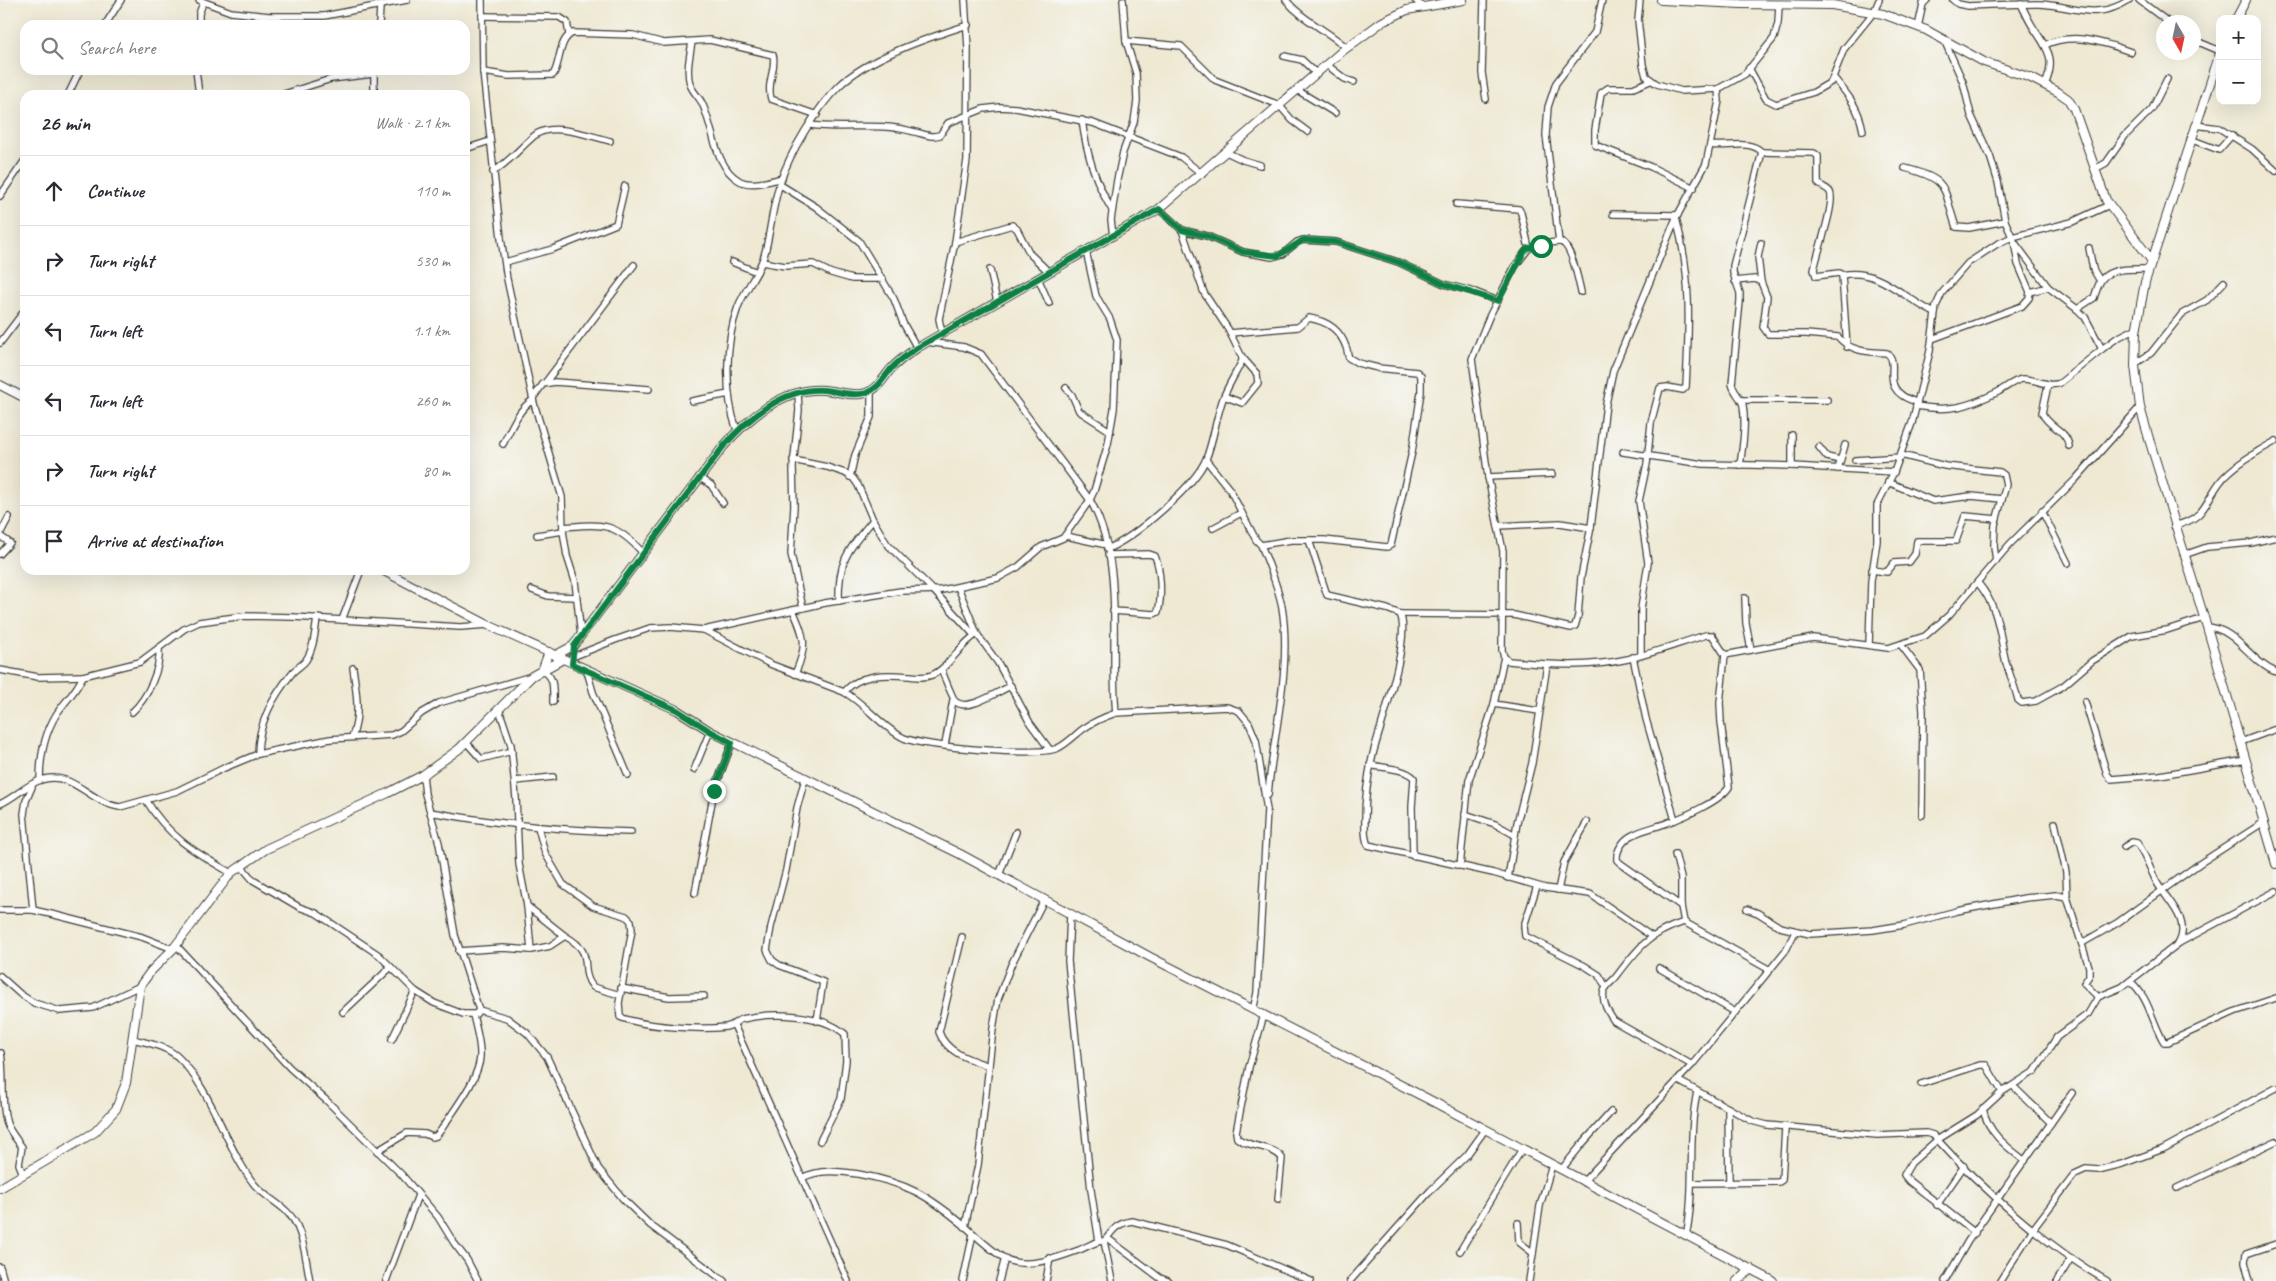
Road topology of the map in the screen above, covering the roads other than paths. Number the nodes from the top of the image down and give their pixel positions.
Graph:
1 (121, 0) edge
2 (407, 0) edge
3 (482, 0) edge
4 (965, 0) edge
5 (1123, 0) edge
6 (1286, 0) edge
7 (1415, 0) edge
8 (1463, 0) edge
9 (1484, 0) edge
10 (1602, 0) edge
11 (1640, 0) edge
12 (1661, 0) edge
13 (1677, 0) edge
14 (1878, 0) edge
15 (1953, 0) edge
16 (2129, 0) edge
17 (2140, 0) edge
18 (2246, 0) edge
19 (201, 1) edge
20 (1923, 1) edge
21 (1755, 2) edge
22 (2021, 4) junction
23 (1779, 5) junction
24 (380, 6) junction
25 (1422, 6) junction
26 (1874, 12) junction
27 (2159, 15) edge
28 (2238, 15) edge
29 (482, 16) junction
30 (108, 20) edge
31 (199, 20) edge
32 (379, 20) edge
33 (968, 24) junction
34 (1918, 27) junction
35 (569, 34) junction
36 (1126, 41) junction
37 (692, 42) junction
38 (1945, 42) junction
39 (2201, 43) edge
40 (2045, 45) junction
41 (1347, 48) junction
42 (2216, 50) edge
43 (2131, 52) dead end
44 (1284, 56) dead end
45 (2217, 60) edge
46 (1327, 65) junction
47 (1749, 68) junction
48 (483, 72) junction
49 (1317, 74) junction
50 (78, 75) edge
51 (197, 75) edge
52 (356, 75) edge
53 (374, 75) edge
54 (1834, 78) junction
55 (2168, 79) dead end
56 (1650, 80) junction
57 (1354, 82) dead end
58 (2045, 85) junction
59 (70, 90) edge
60 (198, 90) edge
61 (297, 90) edge
62 (374, 90) edge
63 (1297, 90) junction
64 (1718, 90) junction
65 (1486, 99) dead end
66 (1279, 105) junction
67 (1335, 113) dead end
68 (817, 115) junction
69 (967, 116) junction
70 (1082, 120) junction
71 (810, 125) junction
72 (2194, 125) junction
73 (1308, 132) dead end
74 (1863, 132) dead end
75 (2232, 136) junction
76 (1129, 137) junction
77 (2190, 139) junction
78 (490, 140) junction
79 (610, 141) dead end
80 (1710, 145) junction
81 (470, 147) edge
82 (1226, 152) junction
83 (1762, 152) junction
84 (1260, 165) dead end
85 (20, 167) edge
86 (1905, 168) dead end
87 (2095, 170) junction
88 (2276, 171) edge
89 (493, 172) junction
90 (1202, 174) junction
91 (780, 181) junction
92 (625, 186) dead end
93 (1694, 188) junction
94 (0, 196) edge
95 (1456, 204) dead end
96 (2109, 205) junction
97 (1159, 209) junction
98 (1112, 210) junction
99 (1613, 214) dead end
100 (1677, 216) junction
101 (2005, 221) junction
102 (1182, 230) junction
103 (1113, 236) junction
104 (2013, 239) junction
105 (954, 242) junction
106 (1560, 242) junction
107 (1761, 243) dead end
108 (2138, 245) junction
109 (1528, 248) junction
110 (2089, 248) dead end
111 (2156, 249) junction
112 (1086, 251) junction
113 (506, 262) junction
114 (732, 262) dead end
115 (762, 262) junction
116 (1038, 263) junction
117 (634, 265) dead end
118 (2151, 265) junction
119 (990, 270) dead end
120 (758, 272) junction
121 (1049, 272) junction
122 (1842, 275) junction
123 (1040, 277) junction
124 (882, 279) junction
125 (1735, 281) junction
126 (2100, 281) junction
127 (1762, 282) junction
128 (2224, 282) dead end
129 (2048, 287) junction
130 (1581, 292) dead end
131 (2030, 292) junction
132 (1498, 301) junction
133 (997, 302) junction
134 (1049, 303) dead end
135 (2077, 309) junction
136 (1935, 312) junction
137 (20, 317) edge
138 (2137, 328) junction
139 (942, 333) junction
140 (1230, 333) junction
141 (1932, 339) junction
142 (927, 342) junction
143 (0, 343) edge
144 (1847, 346) junction
145 (917, 348) junction
146 (2102, 349) junction
147 (1242, 357) junction
148 (2135, 364) junction
149 (545, 383) junction
150 (2048, 385) junction
151 (0, 386) edge
152 (1066, 388) dead end
153 (649, 389) dead end
154 (871, 391) junction
155 (729, 394) junction
156 (798, 394) junction
157 (20, 396) edge
158 (1224, 396) junction
159 (533, 399) junction
160 (1741, 400) junction
161 (1827, 400) dead end
162 (692, 401) dead end
163 (1916, 404) junction
164 (2140, 407) junction
165 (737, 430) junction
166 (1110, 431) junction
167 (1792, 435) dead end
168 (2276, 441) edge
169 (502, 444) dead end
170 (1845, 445) dead end
171 (2069, 446) dead end
172 (1819, 447) dead end
173 (1624, 452) dead end
174 (1901, 456) junction
175 (1648, 457) junction
176 (794, 460) junction
177 (1206, 460) junction
178 (1840, 460) junction
179 (1855, 460) dead end
180 (1740, 465) junction
181 (1792, 466) junction
182 (1838, 469) junction
183 (1894, 472) junction
184 (1552, 474) dead end
185 (699, 477) junction
186 (850, 477) junction
187 (1488, 477) junction
188 (1888, 482) junction
189 (2002, 499) junction
190 (1090, 500) junction
191 (723, 503) dead end
192 (2042, 511) junction
193 (1241, 512) junction
194 (9, 516) dead end
195 (1996, 519) junction
196 (873, 520) junction
197 (1498, 526) junction
198 (2174, 526) junction
199 (1213, 528) dead end
200 (1591, 528) junction
201 (563, 529) junction
202 (0, 535) edge
203 (537, 535) dead end
204 (1066, 536) junction
205 (2276, 537) edge
206 (1309, 540) junction
207 (1261, 546) junction
208 (1108, 550) junction
209 (642, 552) junction
210 (0, 554) edge
211 (2184, 555) junction
212 (1996, 561) junction
213 (2068, 563) dead end
214 (1872, 570) junction
215 (359, 575) edge
216 (392, 575) edge
217 (1978, 583) junction
218 (958, 587) junction
219 (532, 590) dead end
220 (934, 591) junction
221 (576, 596) junction
222 (1745, 598) dead end
223 (839, 601) junction
224 (803, 608) junction
225 (793, 610) junction
226 (1113, 611) junction
227 (1400, 614) junction
228 (1501, 614) junction
229 (317, 618) junction
230 (2204, 618) junction
231 (342, 620) junction
232 (488, 624) junction
233 (2207, 627) junction
234 (704, 630) junction
235 (975, 634) junction
236 (580, 636) junction
237 (1869, 645) junction
238 (1901, 645) junction
239 (574, 646) junction
240 (159, 648) junction
241 (1751, 650) junction
242 (1641, 655) junction
243 (1725, 655) junction
244 (556, 656) junction
245 (1504, 657) junction
246 (1633, 658) junction
247 (572, 660) junction
248 (1547, 665) junction
249 (353, 668) dead end
250 (0, 670) edge
251 (942, 670) junction
252 (542, 671) junction
253 (587, 671) junction
254 (2276, 672) edge
255 (795, 674) junction
256 (83, 676) junction
257 (532, 676) junction
258 (1011, 686) junction
259 (844, 692) junction
260 (954, 700) junction
261 (553, 702) dead end
262 (2085, 702) dead end
263 (1494, 704) junction
264 (499, 709) junction
265 (1539, 711) junction
266 (132, 712) dead end
267 (1116, 713) junction
268 (2276, 729) edge
269 (710, 731) junction
270 (352, 737) junction
271 (466, 742) junction
272 (2241, 742) junction
273 (732, 743) junction
274 (945, 745) junction
275 (1050, 750) junction
276 (512, 751) junction
277 (258, 754) junction
278 (2246, 760) junction
279 (1370, 766) junction
280 (694, 770) dead end
281 (423, 774) junction
282 (628, 775) dead end
283 (553, 777) dead end
284 (805, 779) junction
285 (515, 781) junction
286 (37, 782) junction
287 (146, 800) junction
288 (0, 804) edge
289 (1267, 810) junction
290 (430, 812) junction
291 (1465, 814) junction
292 (1922, 814) dead end
293 (1675, 820) junction
294 (1587, 822) dead end
295 (2264, 822) junction
296 (2055, 823) dead end
297 (517, 824) junction
298 (538, 827) junction
299 (631, 832) dead end
300 (1016, 832) dead end
301 (1514, 835) junction
302 (2124, 847) dead end
303 (1675, 854) dead end
304 (1413, 856) junction
305 (2276, 864) edge
306 (241, 866) junction
307 (1460, 866) junction
308 (232, 873) junction
309 (999, 875) junction
310 (1508, 878) junction
311 (1537, 886) junction
312 (1558, 890) junction
313 (2162, 890) junction
314 (2276, 891) edge
315 (694, 893) dead end
316 (2067, 897) junction
317 (1044, 900) junction
318 (527, 906) junction
319 (1681, 906) junction
320 (1747, 909) dead end
321 (0, 910) edge
322 (33, 910) junction
323 (1070, 914) junction
324 (1684, 922) junction
325 (1795, 932) junction
326 (566, 936) junction
327 (1651, 936) junction
328 (962, 937) dead end
329 (2082, 943) junction
330 (2179, 943) junction
331 (175, 947) junction
332 (531, 950) junction
333 (459, 951) junction
334 (391, 967) junction
335 (1659, 968) dead end
336 (1770, 970) junction
337 (0, 976) edge
338 (2130, 981) junction
339 (140, 986) junction
340 (1606, 987) junction
341 (415, 990) junction
342 (621, 992) junction
343 (704, 996) dead end
344 (2098, 997) junction
345 (2276, 998) edge
346 (480, 1010) junction
347 (1253, 1010) junction
348 (343, 1012) dead end
349 (1735, 1012) junction
350 (473, 1015) junction
351 (1264, 1015) junction
352 (817, 1020) junction
353 (734, 1025) junction
354 (133, 1039) junction
355 (392, 1039) dead end
356 (1, 1053) edge
357 (1692, 1065) junction
358 (989, 1066) junction
359 (1677, 1080) junction
360 (1921, 1084) dead end
361 (2013, 1086) junction
362 (2276, 1088) edge
363 (1697, 1092) junction
364 (2002, 1092) junction
365 (2072, 1094) dead end
366 (1728, 1108) junction
367 (1983, 1110) junction
368 (1612, 1112) dead end
369 (2051, 1123) junction
370 (1785, 1128) junction
371 (1485, 1130) junction
372 (1937, 1140) junction
373 (820, 1141) dead end
374 (2276, 1141) edge
375 (1522, 1149) junction
376 (376, 1151) junction
377 (2025, 1161) junction
378 (1552, 1165) junction
379 (1964, 1166) junction
380 (1561, 1170) junction
381 (23, 1174) junction
382 (802, 1178) junction
383 (1583, 1182) junction
384 (1728, 1182) junction
385 (1692, 1183) junction
386 (0, 1188) edge
387 (2177, 1188) dead end
388 (418, 1195) junction
389 (1278, 1199) dead end
390 (2000, 1200) junction
391 (1937, 1204) junction
392 (1518, 1222) dead end
393 (965, 1227) junction
394 (2033, 1229) junction
395 (1975, 1233) junction
396 (973, 1234) junction
397 (1686, 1236) junction
398 (1103, 1240) junction
399 (2276, 1244) edge
400 (1460, 1251) dead end
401 (1533, 1253) junction
402 (1005, 1258) junction
403 (1050, 1258) junction
404 (2071, 1258) junction
405 (0, 1267) edge
406 (1751, 1269) junction
407 (4, 1281) edge
408 (310, 1281) edge
409 (386, 1281) edge
410 (478, 1281) edge
411 (724, 1281) edge
412 (848, 1281) edge
413 (963, 1281) edge
414 (999, 1281) edge
415 (1046, 1281) edge
416 (1112, 1281) edge
417 (1168, 1281) edge
418 (1312, 1281) edge
419 (1350, 1281) edge
420 (1529, 1281) edge
421 (1737, 1281) edge
422 (1773, 1281) edge
423 (1945, 1281) edge
424 (2000, 1281) edge
425 (2057, 1281) edge
426 (2107, 1281) edge
427 (2250, 1281) edge

1 - 30 street
2 - 24 street
3 - 29 street
4 - 33 street
5 - 36 street
6 - 41 street
7 - 25 street
8 - 25 main road
9 - 65 street
10 - 106 street
11 - 56 street
12 - 13 main road
13 - 21 main road
14 - 26 street
15 - 22 street
16 - 22 street
17 - 27 street
18 - 28 main road
19 - 24 street
19 - 31 street
20 - 34 street
21 - 23 main road
22 - 40 street
23 - 26 main road
23 - 47 street
24 - 32 street
25 - 41 main road
26 - 34 main road
26 - 54 street
29 - 35 street
29 - 48 street
33 - 68 street
33 - 69 street
34 - 38 main road
35 - 37 street
35 - 48 street
36 - 66 street
36 - 76 street
37 - 68 street
37 - 91 street
38 - 58 main road
38 - 101 street
39 - 42 street
40 - 43 street
40 - 58 street
41 - 46 main road
44 - 49 street
45 - 72 main road
46 - 49 main road
46 - 57 street
47 - 54 street
47 - 64 street
48 - 78 street
49 - 63 main road
50 - 59 street
51 - 60 street
52 - 61 street
53 - 62 street
54 - 74 street
55 - 87 street
56 - 64 street
56 - 93 street
58 - 87 main road
63 - 66 main road
63 - 67 street
64 - 80 street
66 - 73 street
66 - 82 main road
68 - 71 street
69 - 70 street
69 - 71 street
69 - 105 street
70 - 76 street
70 - 98 street
71 - 91 street
72 - 75 street
72 - 77 main road
75 - 77 street
75 - 88 street
76 - 90 street
76 - 98 street
77 - 111 main road
78 - 81 street
78 - 89 street
79 - 89 street
80 - 83 street
80 - 93 street
82 - 84 street
82 - 90 main road
83 - 122 street
83 - 125 street
85 - 94 street
86 - 101 street
87 - 96 main road
89 - 113 street
90 - 97 main road
91 - 115 street
91 - 124 street
92 - 113 street
93 - 100 street
95 - 109 street
96 - 104 street
96 - 108 main road
97 - 102 street
97 - 103 main road
98 - 103 street
99 - 100 street
100 - 175 street
100 - 200 street
101 - 104 street
102 - 132 street
102 - 140 street
103 - 112 main road
104 - 129 street
104 - 131 street
104 - 136 street
105 - 116 street
105 - 139 street
106 - 109 street
106 - 130 street
107 - 127 street
108 - 111 main road
108 - 118 main road
109 - 132 street
110 - 126 street
111 - 118 main road
112 - 121 main road
112 - 166 street
113 - 159 street
114 - 120 street
115 - 120 street
115 - 124 street
116 - 121 street
116 - 123 street
117 - 149 street
118 - 126 street
118 - 138 main road
119 - 133 street
120 - 155 street
121 - 123 main road
122 - 136 street
122 - 144 street
123 - 133 main road
123 - 134 street
124 - 145 street
125 - 127 street
125 - 160 street
126 - 135 street
127 - 144 street
128 - 148 street
129 - 131 street
129 - 135 street
131 - 141 street
132 - 187 street
133 - 139 main road
135 - 146 street
136 - 141 street
137 - 143 street
138 - 146 street
138 - 148 main road
139 - 142 main road
140 - 147 street
140 - 206 street
141 - 163 street
142 - 145 main road
142 - 190 street
144 - 163 street
145 - 154 main road
146 - 150 street
147 - 158 street
147 - 158 street
148 - 164 main road
149 - 153 street
149 - 159 street
150 - 163 street
150 - 171 street
151 - 157 main road
152 - 166 street
154 - 156 main road
154 - 186 street
155 - 162 street
155 - 165 street
156 - 165 main road
156 - 176 street
158 - 177 street
159 - 169 street
159 - 201 street
160 - 161 street
160 - 180 street
163 - 174 street
164 - 192 street
164 - 198 main road
165 - 185 main road
166 - 190 street
167 - 181 street
168 - 198 street
170 - 178 street
172 - 178 street
173 - 175 street
174 - 179 street
174 - 183 street
174 - 189 street
175 - 180 street
175 - 242 street
176 - 186 street
176 - 224 street
177 - 193 street
177 - 208 street
178 - 182 street
180 - 181 street
181 - 182 street
182 - 183 street
183 - 188 street
184 - 187 street
185 - 191 street
185 - 209 main road
186 - 196 street
187 - 197 street
188 - 189 street
188 - 214 street
189 - 195 street
190 - 204 street
190 - 208 street
192 - 212 street
192 - 213 street
193 - 199 street
193 - 207 street
194 - 202 street
195 - 212 street
195 - 214 street
196 - 220 street
196 - 223 street
197 - 200 street
197 - 228 street
198 - 211 main road
200 - 228 street
201 - 203 street
201 - 209 street
201 - 221 street
202 - 210 street
204 - 208 street
204 - 218 street
205 - 211 street
206 - 207 street
206 - 227 street
207 - 289 street
208 - 226 street
208 - 226 street
209 - 236 main road
211 - 230 main road
212 - 217 street
214 - 237 street
215 - 231 street
216 - 232 main road
217 - 230 street
217 - 238 street
218 - 220 street
218 - 235 street
219 - 221 street
220 - 223 street
220 - 235 street
221 - 236 street
222 - 241 street
223 - 224 street
224 - 225 street
225 - 234 street
225 - 255 street
226 - 267 street
227 - 228 street
227 - 279 street
228 - 245 street
229 - 231 street
229 - 240 street
229 - 277 street
230 - 233 main road
231 - 232 street
232 - 244 main road
233 - 254 street
233 - 272 main road
234 - 247 street
234 - 255 street
235 - 251 street
235 - 258 street
236 - 239 main road
237 - 238 street
237 - 241 street
238 - 292 street
239 - 244 main road
239 - 247 main road
240 - 256 street
240 - 266 street
241 - 243 street
242 - 243 street
242 - 246 street
243 - 293 street
244 - 247 main road
244 - 252 main road
244 - 252 main road
245 - 248 street
245 - 263 street
246 - 248 street
246 - 293 street
247 - 253 main road
248 - 265 street
249 - 270 street
250 - 256 street
251 - 259 street
251 - 260 street
252 - 257 main road
252 - 261 street
253 - 269 main road
253 - 282 street
255 - 259 street
256 - 286 street
257 - 264 main road
257 - 270 street
258 - 260 street
258 - 275 street
259 - 274 street
260 - 274 street
262 - 278 street
263 - 265 street
263 - 291 street
264 - 271 main road
264 - 276 street
265 - 301 street
267 - 275 street
267 - 289 street
268 - 272 street
269 - 273 main road
269 - 280 street
270 - 277 street
271 - 276 street
271 - 281 main road
272 - 278 main road
273 - 284 main road
273 - 315 street
274 - 275 street
276 - 285 street
277 - 287 street
278 - 295 main road
279 - 304 street
279 - 304 street
281 - 290 street
281 - 306 main road
283 - 285 street
284 - 309 main road
284 - 352 street
285 - 297 street
286 - 287 street
286 - 288 street
286 - 322 street
287 - 308 street
289 - 347 street
290 - 297 street
290 - 333 street
291 - 301 street
291 - 307 street
293 - 319 street
294 - 312 street
295 - 305 main road
295 - 313 street
296 - 316 street
297 - 298 street
297 - 318 street
298 - 299 street
298 - 342 street
300 - 309 street
301 - 310 street
302 - 313 street
303 - 319 street
304 - 307 street
306 - 308 main road
306 - 334 street
307 - 310 street
308 - 331 main road
309 - 317 main road
310 - 311 street
311 - 312 street
311 - 340 street
312 - 327 street
313 - 329 street
313 - 330 street
314 - 330 street
316 - 325 street
316 - 329 street
317 - 323 main road
317 - 358 street
318 - 326 street
318 - 332 street
319 - 324 street
320 - 325 street
321 - 322 street
322 - 331 street
323 - 347 main road
323 - 398 street
324 - 327 street
324 - 336 street
325 - 336 street
326 - 332 street
326 - 342 street
327 - 340 street
328 - 358 street
329 - 344 street
330 - 338 street
331 - 339 main road
331 - 376 street
332 - 333 street
333 - 346 street
334 - 341 street
334 - 348 street
335 - 349 street
336 - 349 street
337 - 339 street
338 - 344 street
338 - 345 street
339 - 354 main road
340 - 357 street
341 - 350 street
341 - 355 street
342 - 343 street
342 - 353 street
344 - 361 street
346 - 350 street
346 - 411 street
347 - 351 main road
349 - 357 street
350 - 376 street
351 - 371 main road
351 - 389 street
352 - 353 street
352 - 373 street
353 - 382 street
354 - 381 main road
354 - 408 street
356 - 381 street
357 - 359 street
358 - 393 street
359 - 363 street
359 - 383 street
360 - 364 street
361 - 364 street
361 - 369 street
362 - 394 street
363 - 366 street
363 - 385 street
364 - 367 street
365 - 369 street
366 - 370 street
366 - 384 street
367 - 372 street
367 - 377 street
368 - 380 street
369 - 377 street
370 - 372 street
370 - 384 street
371 - 375 main road
371 - 419 street
372 - 379 street
372 - 391 street
374 - 387 street
375 - 378 main road
375 - 400 street
376 - 388 street
377 - 390 street
378 - 380 main road
378 - 401 street
379 - 390 street
379 - 391 street
380 - 383 main road
381 - 386 main road
382 - 393 street
382 - 412 street
383 - 397 main road
384 - 385 street
385 - 397 street
388 - 409 street
388 - 410 street
390 - 394 street
390 - 395 street
391 - 395 street
392 - 401 street
393 - 396 street
394 - 404 street
394 - 424 street
395 - 423 street
396 - 402 street
396 - 413 street
397 - 406 main road
398 - 403 street
398 - 416 street
398 - 417 street
398 - 418 street
399 - 427 street
401 - 420 street
402 - 403 street
402 - 414 street
403 - 415 street
404 - 425 street
404 - 426 street
405 - 407 street
406 - 421 main road
406 - 422 main road

